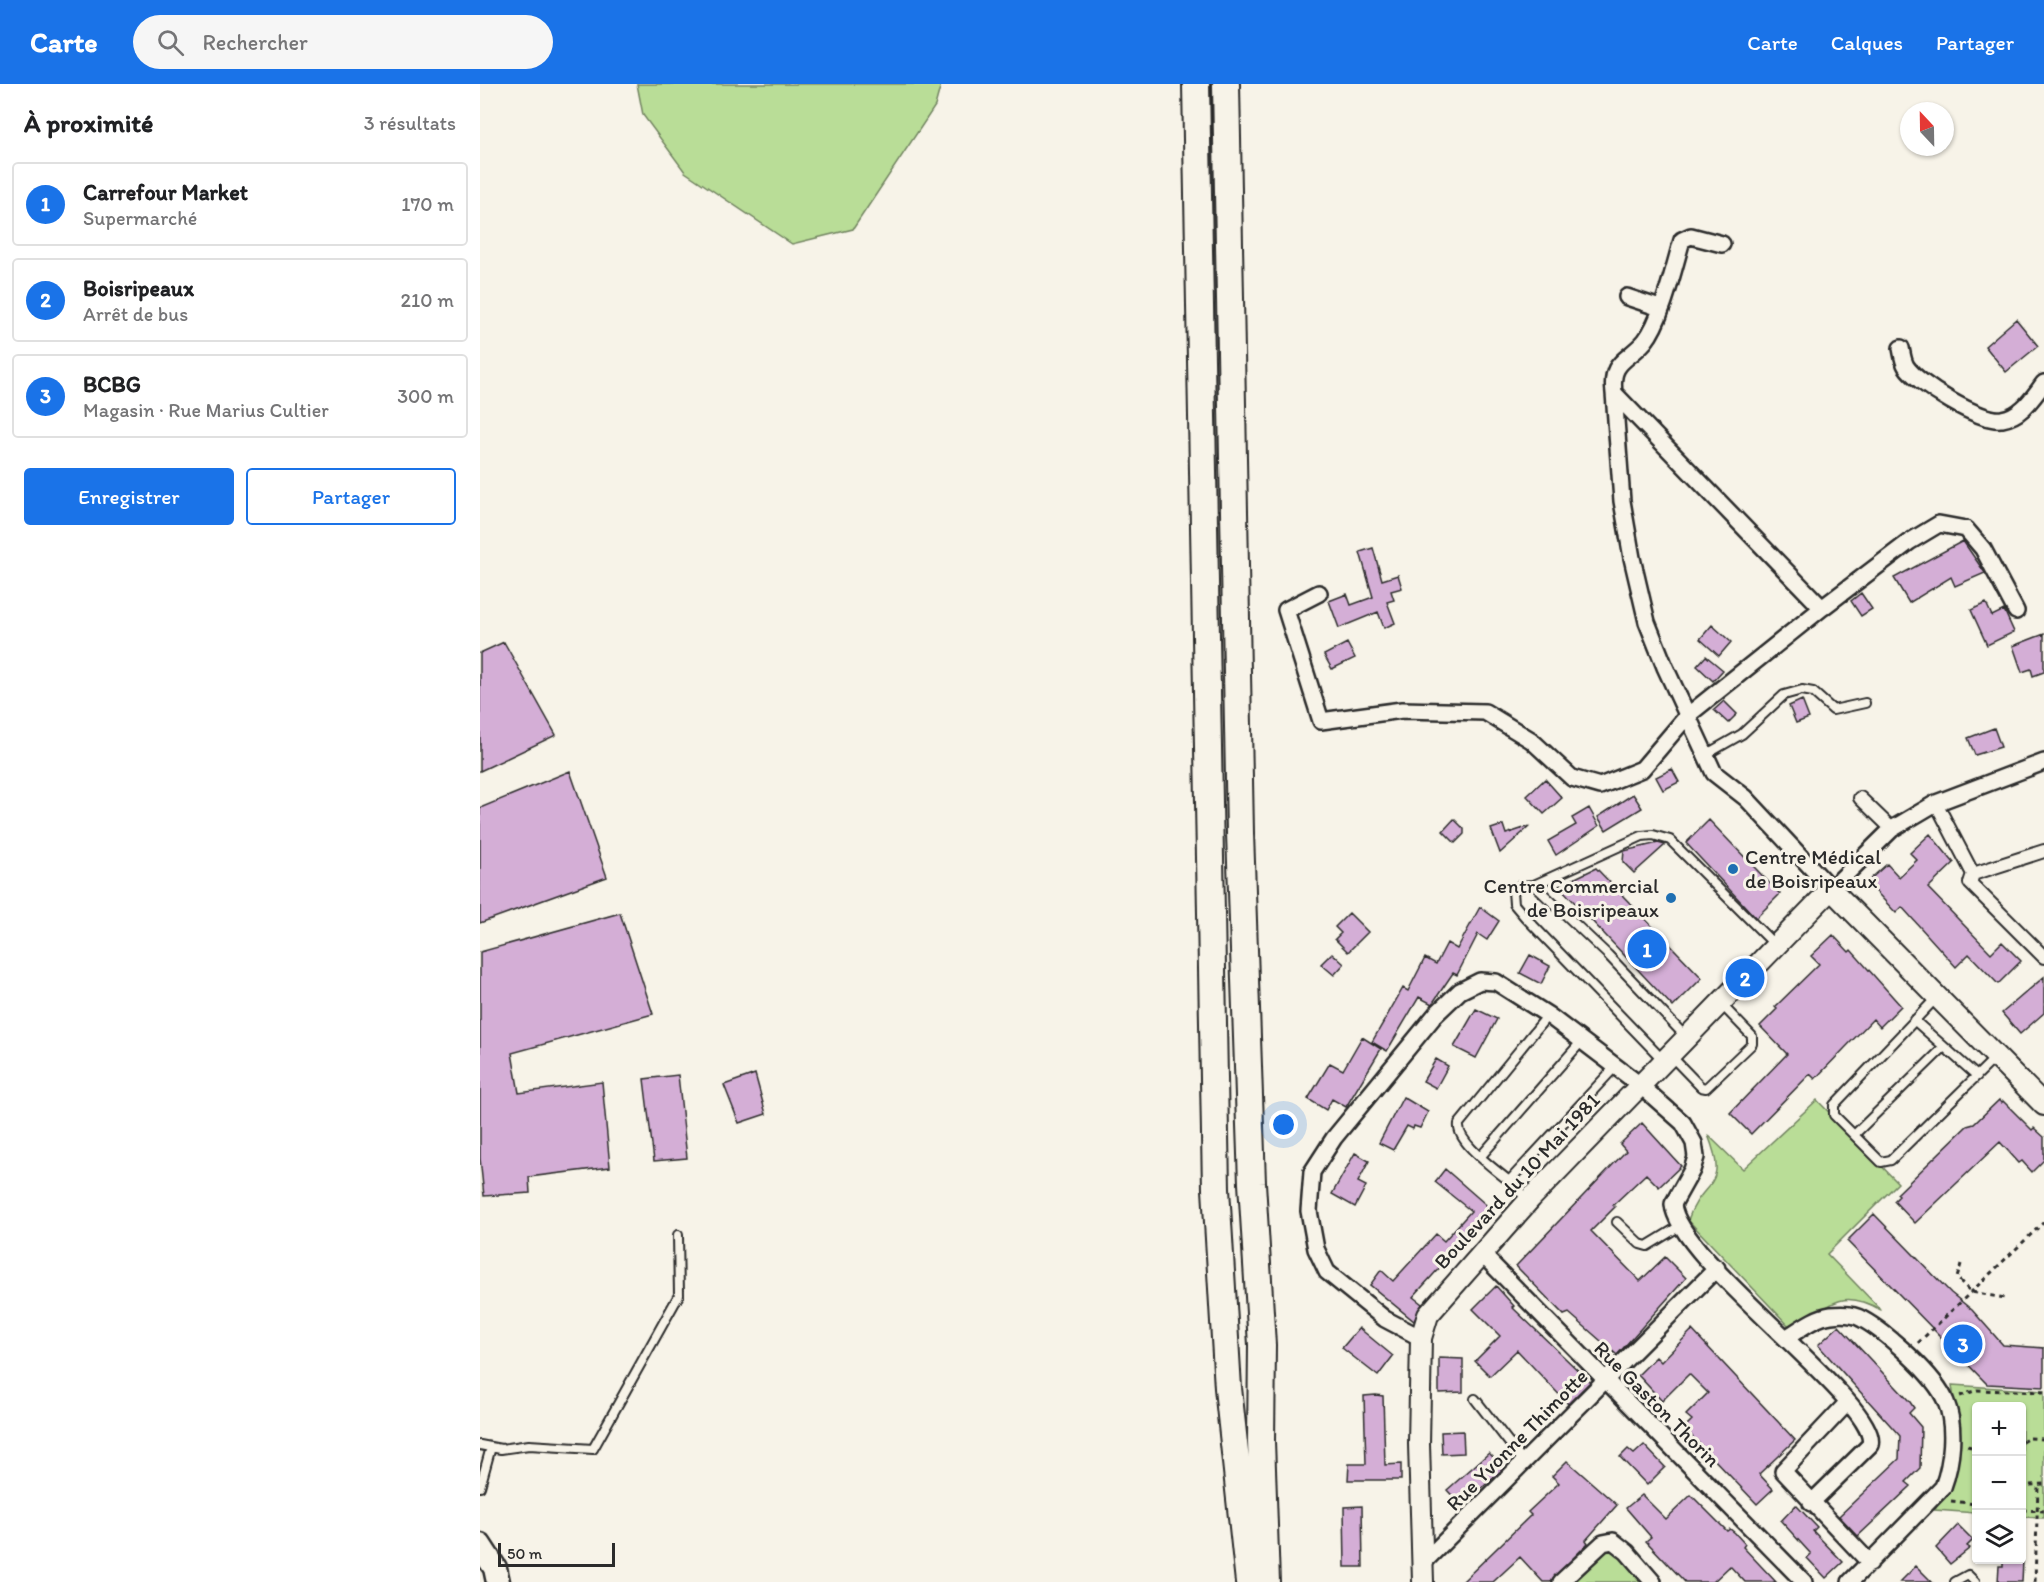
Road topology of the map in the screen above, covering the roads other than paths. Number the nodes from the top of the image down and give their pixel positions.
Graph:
1 (1196, 84) edge
2 (1226, 84) edge
3 (1722, 244) dead end
4 (1628, 297) dead end
5 (1660, 308) junction
6 (1901, 348) dead end
7 (2044, 383) edge
8 (1614, 393) junction
9 (1319, 593) dead end
10 (1822, 608) junction
11 (2016, 611) dead end
12 (1865, 703) dead end
13 (1687, 716) junction
14 (1705, 755) junction
15 (2044, 762) edge
16 (1860, 798) dead end
17 (1936, 803) junction
18 (1892, 829) junction
19 (2044, 851) edge
20 (1973, 874) junction
21 (1534, 885) junction
22 (1831, 889) junction
23 (1776, 946) junction
24 (2044, 957) edge
25 (1938, 995) junction
26 (1720, 1003) junction
27 (1544, 1012) junction
28 (1914, 1020) junction
29 (1687, 1038) junction
30 (1581, 1042) junction
31 (1944, 1047) junction
32 (1996, 1056) junction
33 (1667, 1058) junction
34 (1615, 1067) junction
35 (1977, 1076) junction
36 (1640, 1084) junction
37 (2044, 1105) edge
38 (1854, 1135) junction
39 (1481, 1156) junction
40 (1509, 1182) junction
41 (1528, 1201) junction
42 (1617, 1222) dead end
43 (1680, 1226) junction
44 (678, 1235) dead end
45 (1482, 1254) junction
46 (1717, 1268) junction
47 (1420, 1338) junction
48 (1786, 1338) junction
49 (1605, 1382) junction
50 (1475, 1399) dead end
51 (1848, 1402) junction
52 (1261, 1441) junction
53 (480, 1445) edge
54 (491, 1447) junction
55 (1234, 1450) junction
56 (1524, 1462) junction
57 (480, 1486) edge
58 (1811, 1503) junction
59 (480, 1545) edge
60 (1870, 1563) junction
61 (1422, 1573) edge
62 (498, 1582) edge
63 (1237, 1582) edge
64 (1249, 1582) edge
65 (1266, 1582) edge
66 (1278, 1582) edge
67 (1562, 1582) edge
68 (1653, 1582) edge
69 (1804, 1582) edge
70 (1850, 1582) edge
71 (1955, 1582) edge
72 (1975, 1582) edge

1 - 55 highway
2 - 52 highway
3 - 5 street
4 - 5 street
5 - 8 street
6 - 7 street
8 - 10 street
8 - 13 street
9 - 13 street
10 - 11 street
10 - 13 street
12 - 14 lane
13 - 14 street
14 - 22 street
15 - 17 street
16 - 18 street
17 - 18 street
17 - 20 street
18 - 22 street
19 - 20 street
20 - 24 street
21 - 23 lane
21 - 29 lane
21 - 33 lane
22 - 23 street, Boulevard du 10 Mai 1981
22 - 25 street
23 - 26 street, Boulevard du 10 Mai 1981
25 - 28 lane
25 - 32 street
26 - 29 street, Boulevard du 10 Mai 1981
26 - 33 lane
27 - 30 street
27 - 39 lane
27 - 47 street
28 - 31 lane
28 - 38 lane
29 - 33 street, Boulevard du 10 Mai 1981
30 - 34 street
30 - 39 lane
31 - 35 lane
31 - 38 lane
32 - 35 lane
32 - 37 street
33 - 36 street, Boulevard du 10 Mai 1981
34 - 36 street
34 - 40 lane
35 - 38 lane
36 - 41 street, Boulevard du 10 Mai 1981
36 - 43 street
39 - 40 lane
40 - 41 lane
41 - 45 street, Boulevard du 10 Mai 1981
42 - 43 lane
43 - 46 street
44 - 54 lane
45 - 47 street, Boulevard du 10 Mai 1981
45 - 49 street, Rue Gaston Thorin
46 - 48 street
46 - 49 street, Rue Yvonne Thimotte
47 - 61 street, Boulevard du 10 Mai 1981
48 - 51 street
48 - 60 street
49 - 56 street, Rue Yvonne Thimotte
49 - 69 street, Rue Gaston Thorin
50 - 56 lane
51 - 58 street
51 - 58 street
52 - 65 highway
52 - 66 highway
53 - 54 lane
54 - 57 lane
55 - 63 highway
55 - 64 highway
56 - 61 street, Rue Yvonne Thimotte
58 - 60 street
59 - 62 main road
60 - 70 street
67 - 68 street
71 - 72 lane

